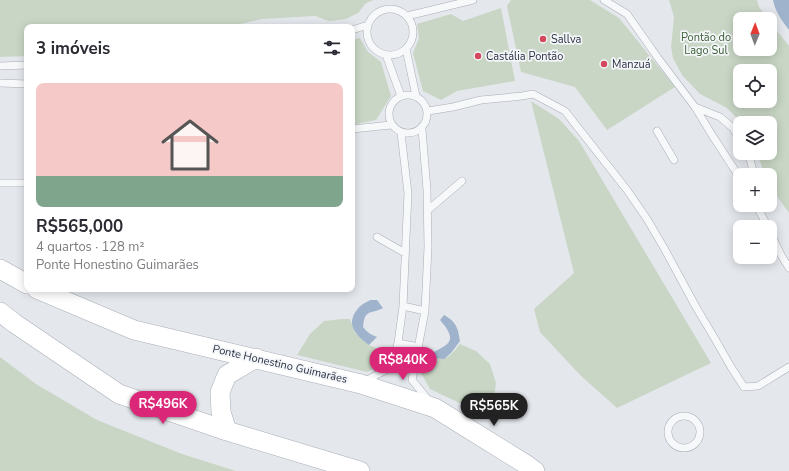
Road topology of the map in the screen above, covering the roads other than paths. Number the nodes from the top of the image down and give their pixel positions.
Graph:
1 (473, 0) edge
2 (604, 0) edge
3 (407, 16) junction
4 (368, 25) junction
5 (355, 29) edge
6 (406, 49) junction
7 (386, 55) junction
8 (0, 66) edge
9 (24, 66) edge
10 (0, 83) edge
11 (24, 84) edge
12 (401, 96) junction
13 (416, 96) junction
14 (695, 107) junction
15 (428, 111) junction
16 (391, 125) junction
17 (422, 129) junction
18 (355, 130) edge
19 (733, 130) edge
20 (657, 131) dead end
21 (401, 133) junction
22 (674, 160) dead end
23 (733, 168) edge
24 (462, 181) dead end
25 (0, 183) edge
26 (24, 183) edge
27 (428, 210) junction
28 (378, 237) dead end
29 (777, 247) edge
30 (405, 253) junction
31 (789, 268) edge
32 (0, 269) edge
33 (24, 282) edge
34 (44, 292) edge
35 (404, 306) junction
36 (424, 310) junction
37 (0, 312) edge
38 (398, 343) junction
39 (419, 348) junction
40 (256, 358) junction
41 (789, 367) edge
42 (361, 384) junction
43 (435, 408) junction
44 (227, 431) junction
45 (683, 448) joint
46 (360, 471) edge
47 (534, 471) edge

1 - 3 lane
2 - 14 lane
3 - 4 lane
3 - 6 lane
4 - 5 lane
4 - 7 lane
6 - 7 lane
6 - 13 lane
7 - 12 lane
8 - 9 lane
10 - 11 lane
12 - 13 lane
12 - 16 lane
13 - 15 lane
14 - 19 lane
14 - 23 lane
15 - 17 lane
15 - 41 lane
16 - 18 lane
16 - 21 lane
17 - 21 lane
17 - 27 lane
20 - 22 lane
21 - 30 lane
24 - 27 lane
25 - 26 lane
27 - 36 lane
28 - 30 lane
29 - 31 lane
30 - 35 lane
32 - 33 main road
34 - 40 main road, Ponte Honestino Guimarães
35 - 36 lane
35 - 38 lane
36 - 39 lane
37 - 44 main road
38 - 39 lane
38 - 42 lane
39 - 43 lane
40 - 42 main road, Ponte Honestino Guimarães
40 - 44 main road
42 - 43 main road, Ponte Honestino Guimarães
43 - 47 main road, Ponte Honestino Guimarães
44 - 46 main road
45 - 45 lane

